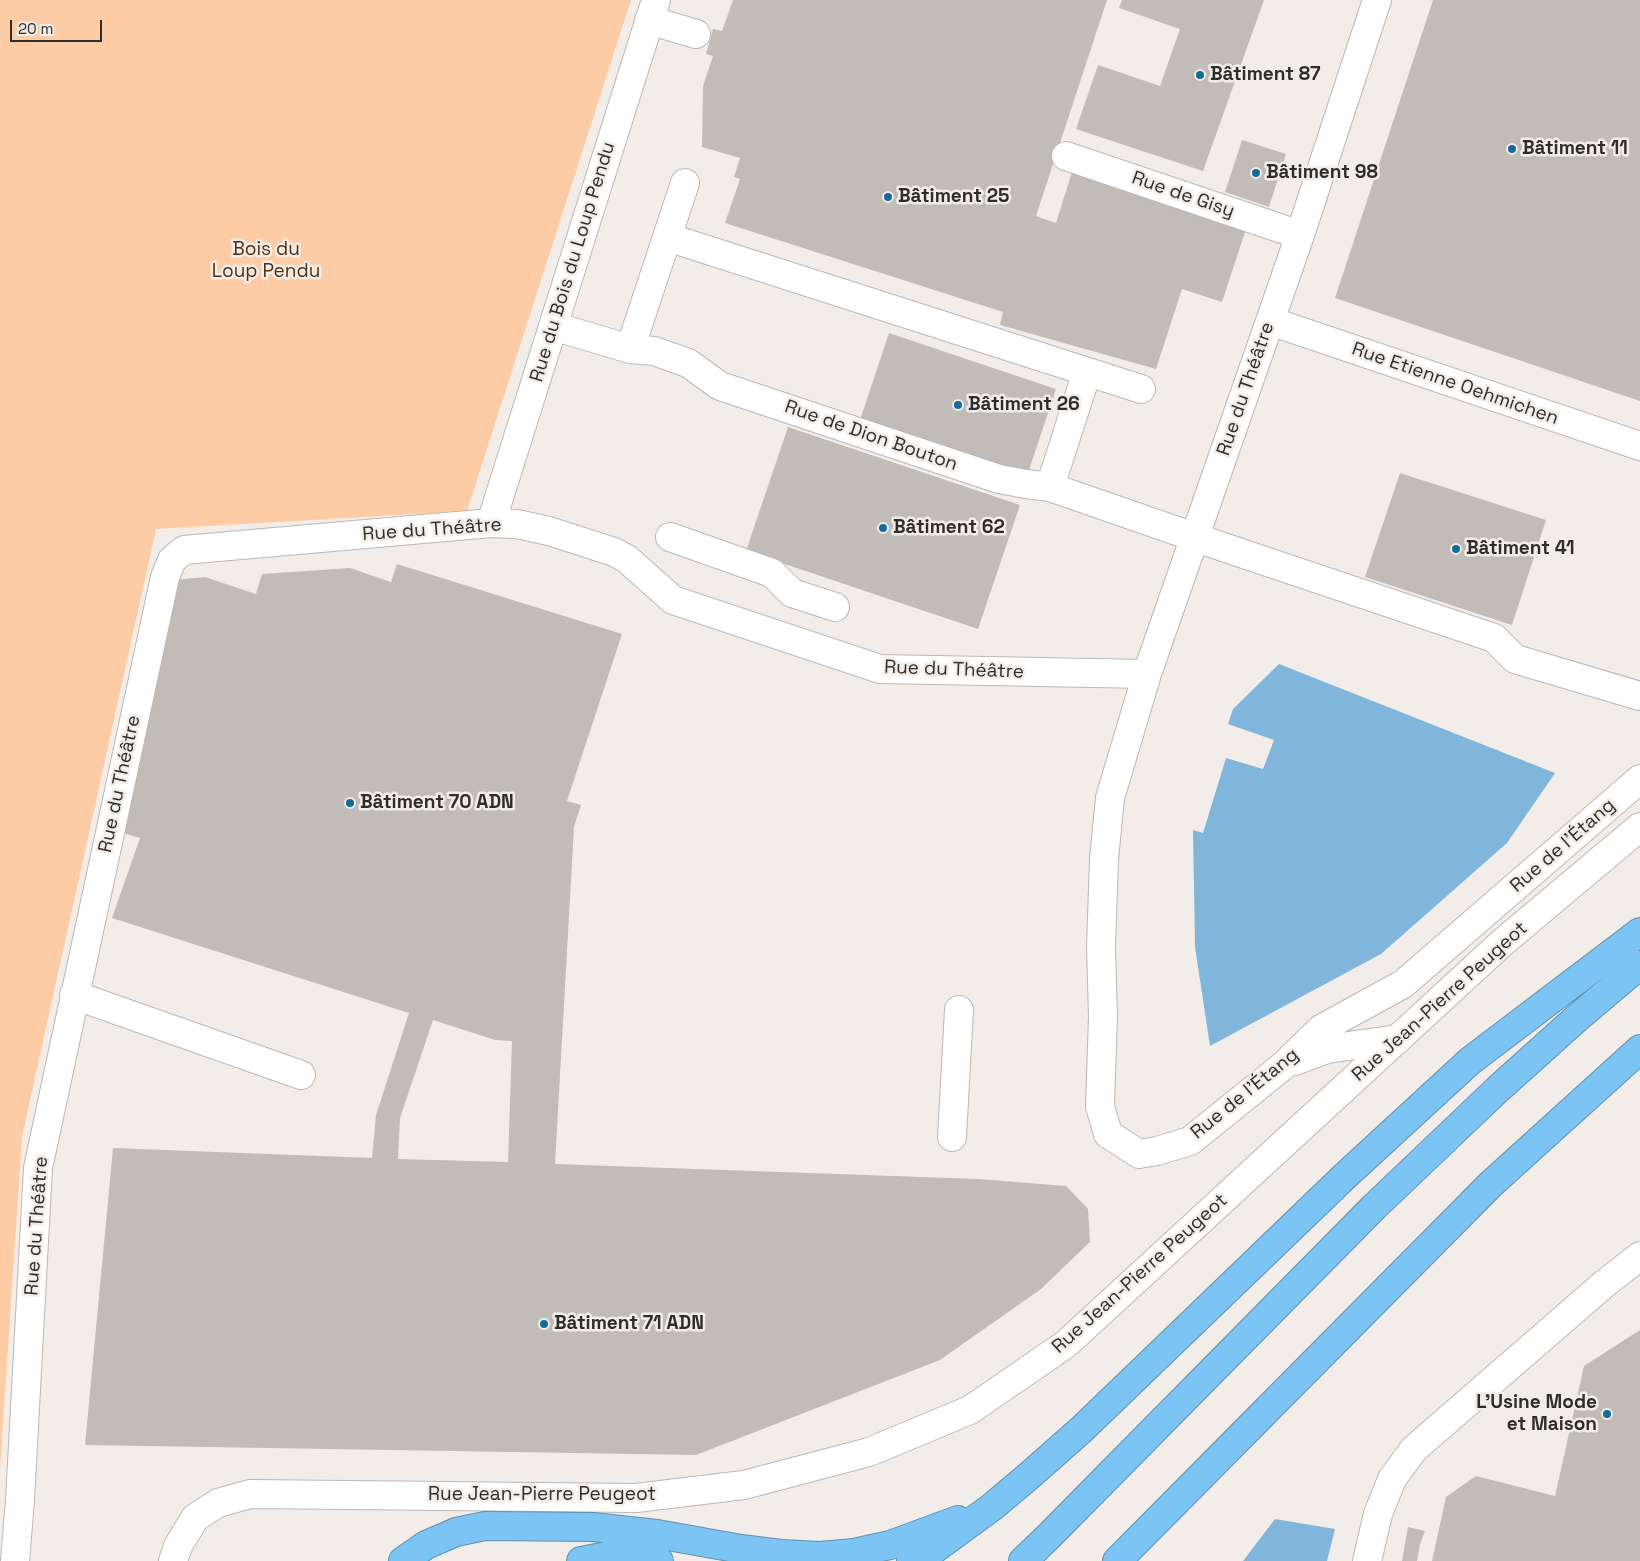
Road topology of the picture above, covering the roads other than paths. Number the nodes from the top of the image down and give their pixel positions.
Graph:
1 (1377, 0) edge
2 (652, 10) edge
3 (696, 34) dead end
4 (1066, 156) dead end
5 (685, 183) dead end
6 (1300, 235) junction
7 (667, 237) junction
8 (1270, 321) junction
9 (553, 326) junction
10 (630, 348) junction
11 (1088, 372) junction
12 (1141, 389) dead end
13 (1640, 446) edge
14 (1050, 487) junction
15 (490, 523) junction
16 (670, 537) dead end
17 (1194, 537) junction
18 (835, 607) dead end
19 (1147, 674) junction
20 (1640, 696) edge
21 (1640, 779) edge
22 (1640, 827) edge
23 (1640, 932) edge
24 (1640, 965) edge
25 (74, 995) junction
26 (959, 1010) dead end
27 (1398, 1039) junction
28 (1640, 1049) edge
29 (1283, 1066) junction
30 (301, 1075) dead end
31 (952, 1137) dead end
32 (1640, 1256) edge
33 (992, 1507) junction
34 (16, 1561) edge
35 (174, 1561) edge
36 (404, 1561) edge
37 (581, 1561) edge
38 (659, 1561) edge
39 (911, 1561) edge
40 (1023, 1561) edge
41 (1117, 1561) edge
42 (1367, 1561) edge

1 - 6 street, Rue du Théâtre
2 - 3 street
2 - 9 street, Rue du Bois du Loup Pendu
4 - 6 street, Rue de Gisy
5 - 7 street
6 - 8 street, Rue du Théâtre
7 - 10 street
7 - 11 street
8 - 13 street, Rue Etienne Oehmichen
8 - 17 street, Rue du Théâtre
9 - 10 street, Rue de Dion Bouton
9 - 15 street, Rue du Bois du Loup Pendu
10 - 14 street, Rue de Dion Bouton
11 - 12 street
11 - 14 street
14 - 17 street, Rue de Dion Bouton
15 - 19 street, Rue du Théâtre
15 - 25 street, Rue du Théâtre
16 - 18 street
17 - 19 street, Rue du Théâtre
17 - 20 street, Rue de Dion Bouton
19 - 29 street, Rue de l'Étang
21 - 29 street, Rue de l'Étang
22 - 27 street, Rue Jean-Pierre Peugeot
23 - 33 highway
24 - 40 highway
25 - 30 street
25 - 34 street, Rue du Théâtre
26 - 31 street
27 - 29 street
27 - 35 street, Rue Jean-Pierre Peugeot
28 - 41 highway
32 - 42 street
33 - 36 highway
33 - 39 highway
37 - 38 highway

